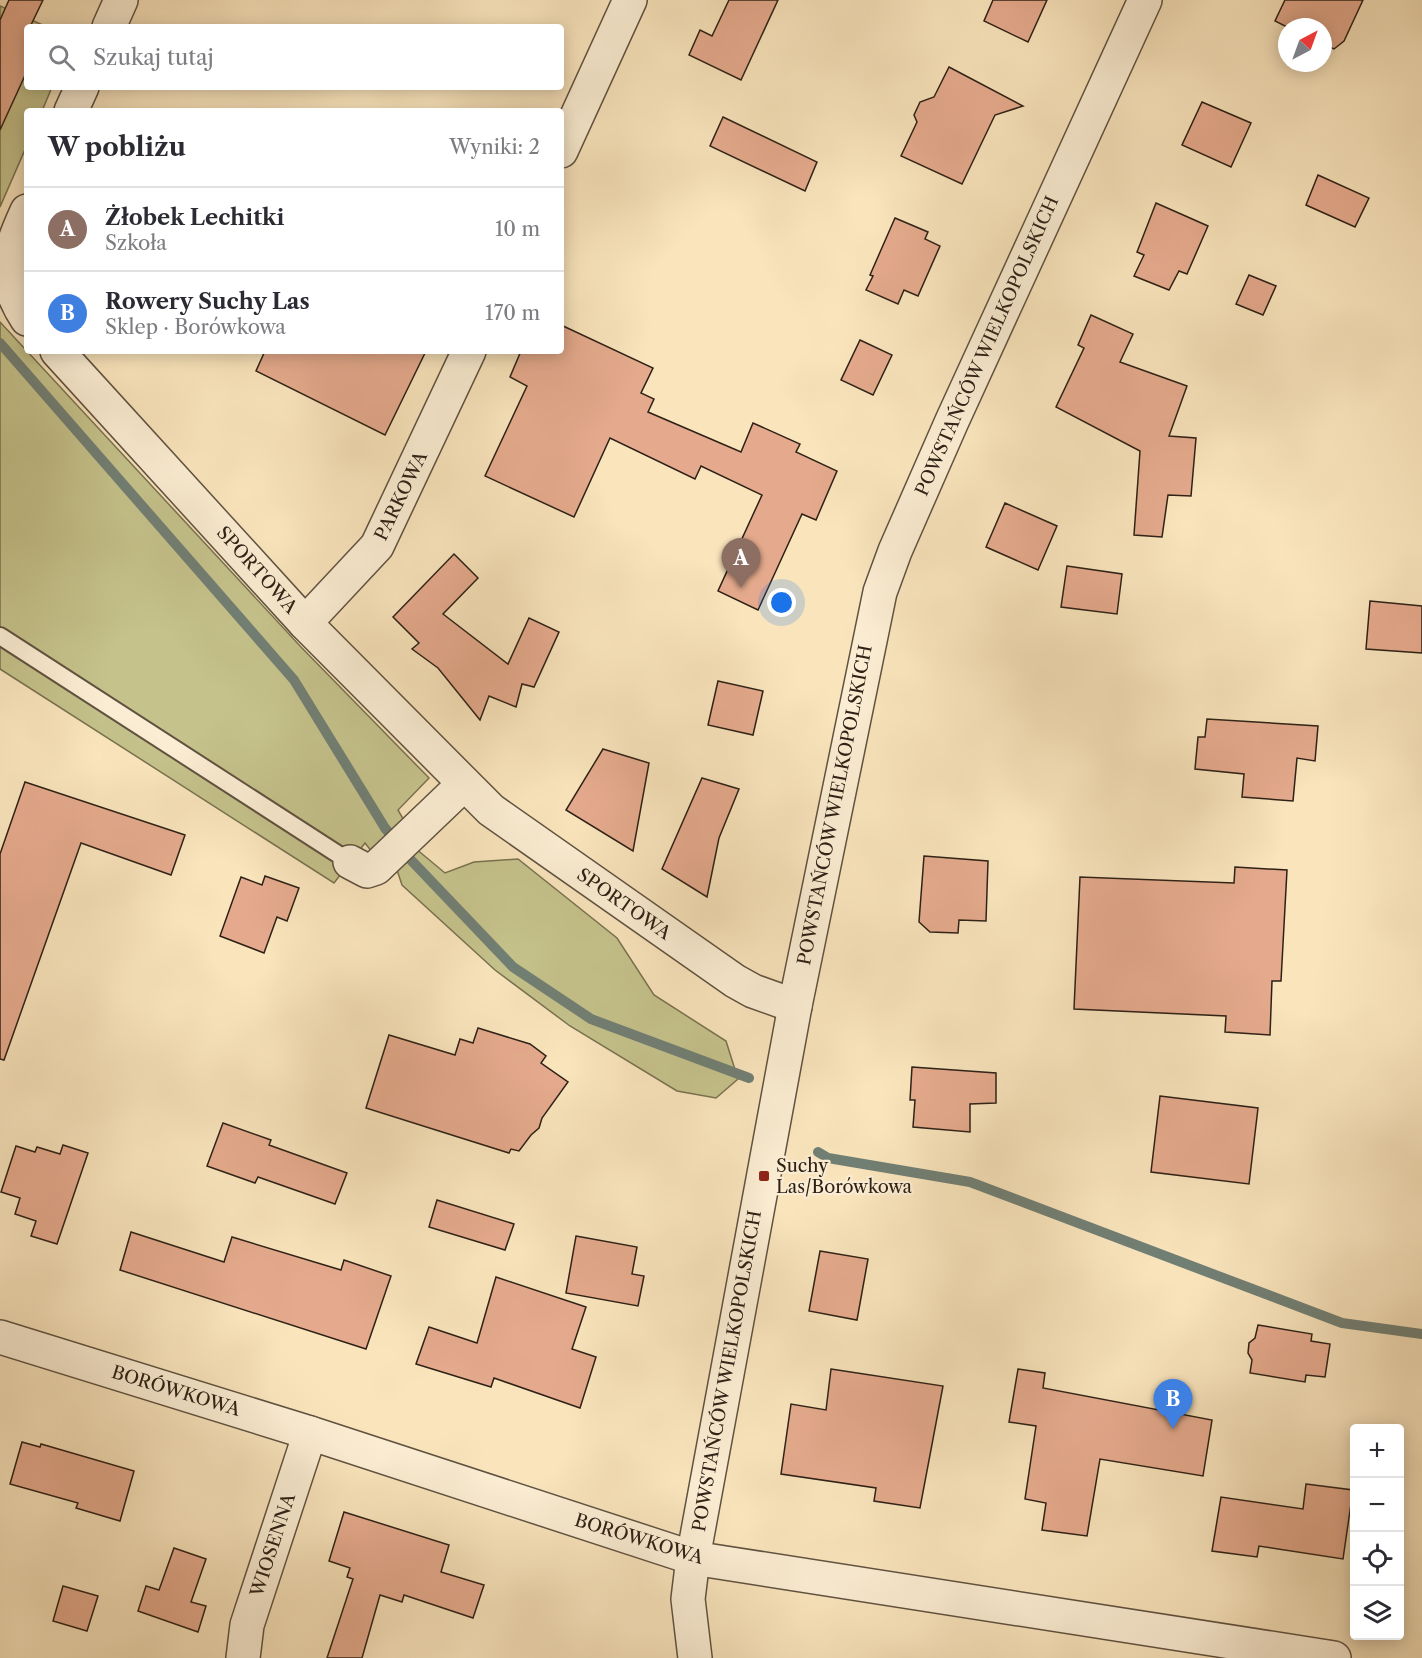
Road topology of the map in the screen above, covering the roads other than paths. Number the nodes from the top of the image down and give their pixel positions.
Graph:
1 (121, 0) edge
2 (630, 0) edge
3 (1145, 0) edge
4 (110, 24) edge
5 (81, 90) edge
6 (72, 108) edge
7 (564, 144) edge
8 (24, 218) edge
9 (24, 315) edge
10 (60, 354) edge
11 (468, 354) edge
12 (305, 623) junction
13 (0, 636) edge
14 (464, 784) junction
15 (366, 862) joint
16 (795, 1006) junction
17 (0, 1337) edge
18 (310, 1433) junction
19 (693, 1558) junction
20 (1154, 1645) edge
21 (243, 1658) edge
22 (695, 1658) edge
23 (1334, 1658) edge

1 - 4 street
2 - 7 street
3 - 16 street, POWSTAŃCÓW WIELKOPOLSKICH
5 - 6 street
8 - 9 street
10 - 12 street, SPORTOWA
11 - 12 street, PARKOWA
12 - 14 street, SPORTOWA
13 - 15 lane
14 - 15 street
14 - 16 street, SPORTOWA
16 - 19 street, POWSTAŃCÓW WIELKOPOLSKICH
17 - 18 street, BORÓWKOWA
18 - 19 street, BORÓWKOWA
18 - 21 street, WIOSENNA
19 - 20 street, BORÓWKOWA
19 - 22 street, POWSTAŃCÓW WIELKOPOLSKICH
20 - 23 street, BORÓWKOWA

